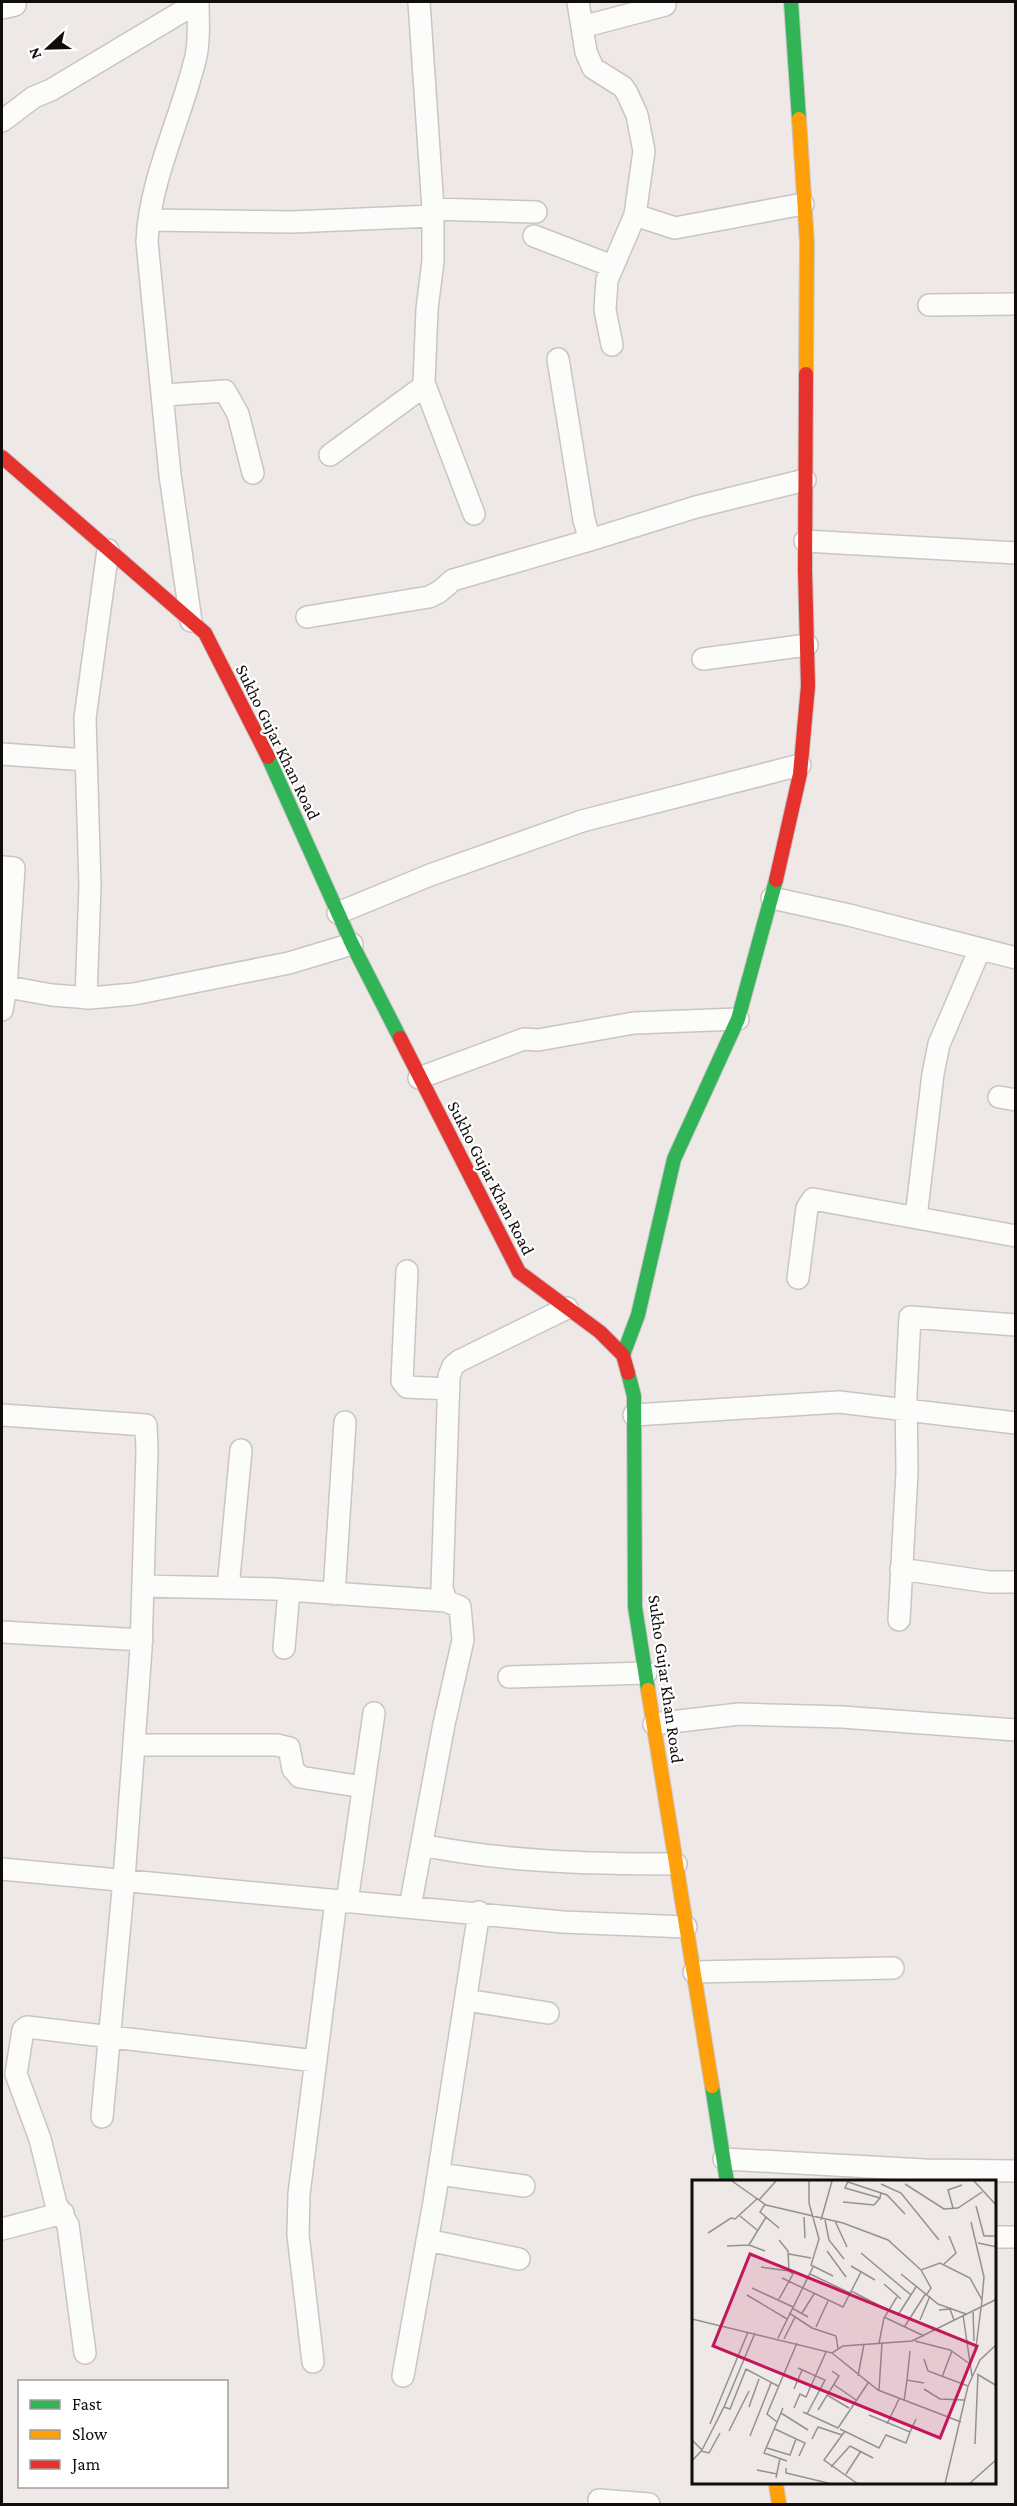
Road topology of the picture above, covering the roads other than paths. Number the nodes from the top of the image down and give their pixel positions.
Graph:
1 (198, 2) edge
2 (419, 2) edge
3 (578, 2) edge
4 (791, 2) edge
5 (664, 5) dead end
6 (582, 27) junction
7 (2, 121) edge
8 (803, 204) junction
9 (433, 212) junction
10 (536, 212) dead end
11 (635, 214) junction
12 (149, 220) junction
13 (534, 236) dead end
14 (612, 266) junction
15 (929, 304) dead end
16 (1016, 304) edge
17 (612, 345) dead end
18 (558, 359) dead end
19 (424, 383) junction
20 (164, 395) junction
21 (330, 455) dead end
22 (2, 457) edge
23 (253, 473) dead end
24 (805, 480) junction
25 (474, 514) dead end
26 (590, 540) junction
27 (805, 541) junction
28 (108, 550) junction
29 (1016, 553) edge
30 (307, 617) dead end
31 (191, 621) junction
32 (807, 645) junction
33 (703, 659) dead end
34 (2, 754) edge
35 (86, 760) junction
36 (800, 765) junction
37 (2, 867) edge
38 (772, 898) junction
39 (338, 913) junction
40 (352, 944) junction
41 (980, 948) junction
42 (1016, 958) edge
43 (4, 987) edge
44 (86, 998) junction
45 (2, 1010) edge
46 (738, 1018) junction
47 (419, 1078) junction
48 (916, 1217) junction
49 (1016, 1236) edge
50 (407, 1271) dead end
51 (798, 1278) dead end
52 (567, 1308) junction
53 (1016, 1325) edge
54 (622, 1355) junction
55 (449, 1389) junction
56 (906, 1411) junction
57 (2, 1415) edge
58 (634, 1415) junction
59 (345, 1422) dead end
60 (1016, 1424) edge
61 (241, 1450) dead end
62 (901, 1569) junction
63 (1016, 1582) edge
64 (143, 1586) junction
65 (228, 1588) junction
66 (289, 1590) junction
67 (334, 1594) junction
68 (446, 1601) junction
69 (899, 1620) dead end
70 (2, 1632) edge
71 (142, 1640) junction
72 (284, 1648) dead end
73 (646, 1673) junction
74 (509, 1677) dead end
75 (374, 1713) dead end
76 (654, 1724) junction
77 (1016, 1730) edge
78 (134, 1745) junction
79 (363, 1787) junction
80 (422, 1845) junction
81 (676, 1864) junction
82 (2, 1869) edge
83 (124, 1879) junction
84 (341, 1902) junction
85 (410, 1907) junction
86 (479, 1912) junction
87 (686, 1928) junction
88 (893, 1968) dead end
89 (694, 1972) junction
90 (466, 2000) junction
91 (548, 2013) dead end
92 (109, 2037) junction
93 (316, 2061) junction
94 (9, 2077) edge
95 (102, 2117) dead end
96 (724, 2159) junction
97 (1016, 2171) edge
98 (439, 2174) junction
99 (727, 2180) edge
100 (525, 2186) dead end
101 (63, 2213) junction
102 (2, 2229) edge
103 (996, 2237) edge
104 (1016, 2237) edge
105 (427, 2240) junction
106 (519, 2259) dead end
107 (85, 2353) dead end
108 (313, 2362) dead end
109 (403, 2376) dead end
110 (776, 2485) edge
111 (600, 2500) dead end
112 (649, 2505) edge
113 (779, 2505) edge

1 - 7 street
1 - 12 street
2 - 9 street
3 - 6 street
4 - 8 main road
5 - 6 street
6 - 11 street
8 - 11 street
8 - 24 main road
9 - 10 street
9 - 12 street
9 - 19 street
11 - 14 street
12 - 20 street
13 - 14 street
14 - 17 street
15 - 16 street
18 - 26 street
19 - 21 street
19 - 25 street
20 - 23 street
20 - 31 street
22 - 28 main road, Sukho Gujar Khan Road
24 - 26 street
24 - 27 main road
26 - 30 street
27 - 29 street
27 - 32 main road
28 - 31 main road, Sukho Gujar Khan Road
28 - 35 street
31 - 39 main road, Sukho Gujar Khan Road
32 - 33 street
32 - 36 main road
34 - 35 street
35 - 44 street
36 - 38 main road
36 - 39 street
37 - 43 street
38 - 41 street
38 - 46 main road
39 - 40 main road, Sukho Gujar Khan Road
40 - 44 street
40 - 47 main road, Sukho Gujar Khan Road
41 - 42 street
41 - 48 street
43 - 44 street
43 - 45 street
46 - 47 street
46 - 54 main road
47 - 52 main road, Sukho Gujar Khan Road
48 - 49 street
48 - 51 street
50 - 55 street
52 - 54 main road, Sukho Gujar Khan Road
52 - 55 street
53 - 56 street
54 - 58 main road, Sukho Gujar Khan Road
55 - 68 street
56 - 58 street
56 - 60 street
56 - 62 street
57 - 64 street
58 - 73 main road, Sukho Gujar Khan Road
59 - 67 street
61 - 65 street
62 - 63 street
62 - 69 street
64 - 65 street
64 - 71 street
65 - 66 street
66 - 67 street
66 - 72 street
67 - 68 street
68 - 80 street
70 - 71 street
71 - 78 street
73 - 74 street
73 - 76 main road, Sukho Gujar Khan Road
75 - 79 street
76 - 77 street
76 - 81 main road, Sukho Gujar Khan Road
78 - 79 street
78 - 83 street
79 - 84 street
80 - 81 street
80 - 85 street
81 - 87 main road, Sukho Gujar Khan Road
82 - 83 street
83 - 84 street
83 - 92 street
84 - 85 street
84 - 93 street
85 - 86 street
86 - 87 street
86 - 90 street
87 - 89 main road, Sukho Gujar Khan Road
88 - 89 street
89 - 96 main road, Sukho Gujar Khan Road
90 - 91 street
90 - 98 street
92 - 93 street
92 - 94 street
92 - 95 street
93 - 108 street
94 - 101 street
96 - 97 street
96 - 99 main road, Sukho Gujar Khan Road
98 - 100 street
98 - 105 street
101 - 102 street
101 - 107 street
103 - 104 street
105 - 106 street
105 - 109 street
110 - 113 main road
111 - 112 street

